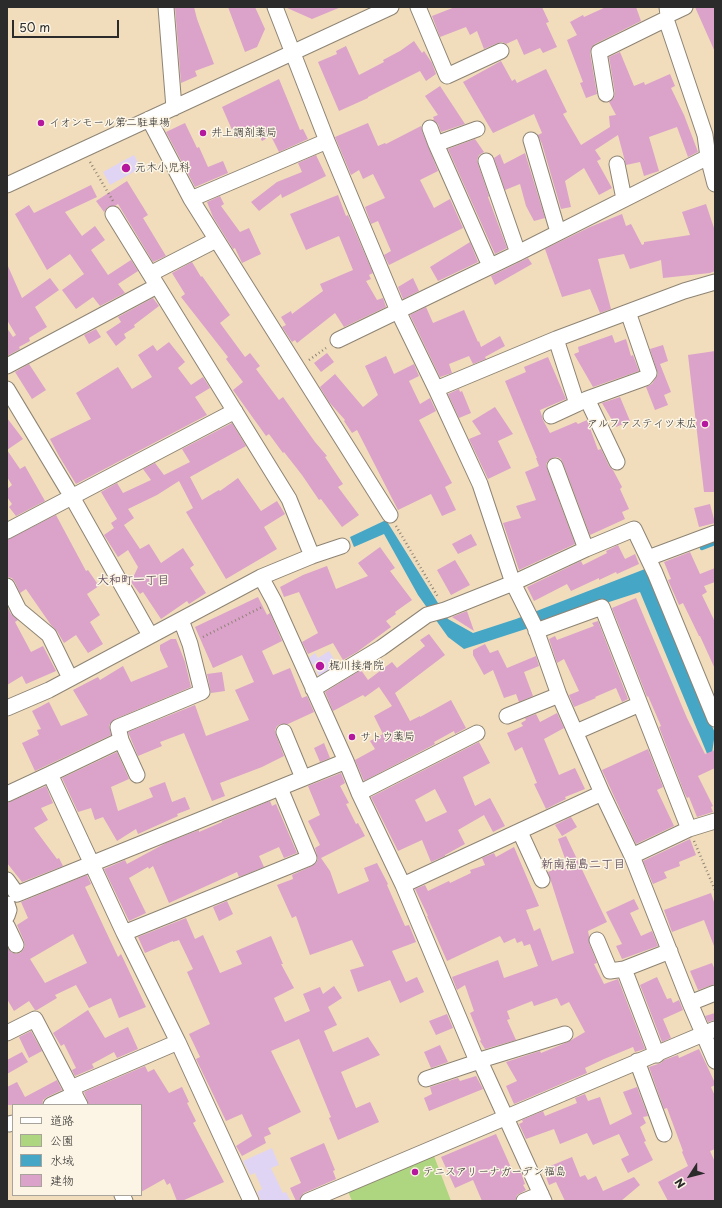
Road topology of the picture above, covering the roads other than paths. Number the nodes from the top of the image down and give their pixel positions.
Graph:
1 (166, 7) edge
2 (275, 7) edge
3 (391, 7) edge
4 (418, 7) edge
5 (686, 7) edge
6 (361, 14) edge
7 (667, 14) edge
8 (502, 51) dead end
9 (293, 54) junction
10 (606, 94) dead end
11 (174, 108) junction
12 (149, 119) junction
13 (430, 128) dead end
14 (477, 129) dead end
15 (710, 133) edge
16 (531, 140) dead end
17 (327, 141) junction
18 (436, 144) junction
19 (708, 157) junction
20 (486, 161) dead end
21 (616, 164) dead end
22 (715, 184) edge
23 (7, 185) edge
24 (191, 199) junction
25 (624, 199) junction
26 (113, 214) road end
27 (558, 232) junction
28 (216, 240) junction
29 (518, 253) junction
30 (490, 266) junction
31 (154, 280) junction
32 (715, 282) edge
33 (398, 311) junction
34 (628, 312) junction
35 (556, 339) junction
36 (338, 340) road end
37 (7, 366) edge
38 (436, 389) junction
39 (7, 390) edge
40 (582, 402) junction
41 (235, 411) junction
42 (551, 416) dead end
43 (617, 462) dead end
44 (555, 466) dead end
45 (72, 497) junction
46 (390, 515) road end
47 (7, 531) edge
48 (715, 533) edge
49 (342, 546) dead end
50 (586, 549) junction
51 (312, 556) junction
52 (648, 558) junction
53 (261, 577) junction
54 (513, 583) junction
55 (7, 586) edge
56 (181, 620) junction
57 (536, 629) junction
58 (150, 635) junction
59 (70, 678) junction
60 (313, 688) junction
61 (559, 695) junction
62 (640, 704) junction
63 (7, 708) edge
64 (507, 716) dead end
65 (715, 719) edge
66 (284, 732) dead end
67 (576, 732) junction
68 (478, 733) dead end
69 (121, 740) junction
70 (346, 761) junction
71 (50, 774) junction
72 (137, 775) dead end
73 (302, 778) junction
74 (280, 788) junction
75 (359, 793) junction
76 (602, 793) junction
77 (7, 794) edge
78 (715, 821) edge
79 (689, 829) junction
80 (520, 832) junction
81 (632, 856) junction
82 (92, 863) junction
83 (7, 880) edge
84 (542, 880) dead end
85 (403, 885) junction
86 (7, 904) edge
87 (7, 916) edge
88 (7, 926) edge
89 (124, 933) junction
90 (596, 940) dead end
91 (16, 945) dead end
92 (670, 951) junction
93 (624, 969) junction
94 (715, 993) edge
95 (690, 1003) junction
96 (709, 1031) edge
97 (7, 1033) edge
98 (565, 1034) dead end
99 (178, 1042) junction
100 (657, 1055) junction
101 (479, 1061) junction
102 (637, 1061) junction
103 (715, 1061) edge
104 (426, 1079) dead end
105 (75, 1096) edge
106 (54, 1104) edge
107 (506, 1118) junction
108 (664, 1134) dead end
109 (543, 1197) edge
110 (251, 1201) edge
111 (308, 1201) edge
112 (524, 1201) edge

1 - 11 street
2 - 9 street
3 - 6 street
4 - 8 street
5 - 7 street
6 - 9 street
7 - 10 street
7 - 15 street
9 - 11 street
9 - 17 street
11 - 12 street
12 - 23 street
12 - 24 street
13 - 18 street
14 - 18 street
15 - 19 street
16 - 27 street
17 - 24 street
17 - 33 street
18 - 30 street
19 - 22 street
19 - 25 street
20 - 29 street
21 - 25 street
24 - 28 street
25 - 27 street
26 - 31 street
27 - 29 street
28 - 31 street
28 - 46 street
29 - 30 street
30 - 33 street
31 - 37 street
31 - 41 street
32 - 34 street
33 - 36 street
33 - 38 street
34 - 35 street
34 - 40 street
35 - 38 street
35 - 40 street
38 - 54 street
39 - 45 street
40 - 42 street
40 - 43 street
41 - 45 street
41 - 51 street
44 - 50 street
45 - 47 street
45 - 58 street
48 - 52 street
49 - 51 street
50 - 52 street
50 - 54 street
51 - 53 street
52 - 65 street
53 - 56 street
53 - 60 street
54 - 57 street
54 - 60 street
55 - 59 street
56 - 58 street
56 - 69 street
57 - 61 street
57 - 62 street
58 - 59 street
59 - 63 street
60 - 70 street
61 - 64 street
61 - 67 street
62 - 67 street
62 - 79 street
66 - 73 street
67 - 76 street
68 - 75 street
69 - 71 street
69 - 72 street
70 - 73 street
70 - 75 street
71 - 77 street
71 - 82 street
73 - 74 street
74 - 82 street
74 - 89 street
75 - 85 street
76 - 80 street
76 - 81 street
78 - 79 street
79 - 81 street
80 - 84 street
80 - 85 street
81 - 92 street
82 - 83 street
82 - 89 street
85 - 101 street
86 - 87 street
88 - 91 street
89 - 99 street
90 - 93 street
92 - 93 street
92 - 95 street
93 - 100 street
94 - 95 street
95 - 96 street
96 - 100 street
96 - 103 street
97 - 105 street
98 - 101 street
99 - 105 street
99 - 110 street
100 - 102 street
101 - 104 street
101 - 107 street
102 - 107 street
102 - 108 street
105 - 106 street
107 - 109 street
107 - 111 street
109 - 112 street

